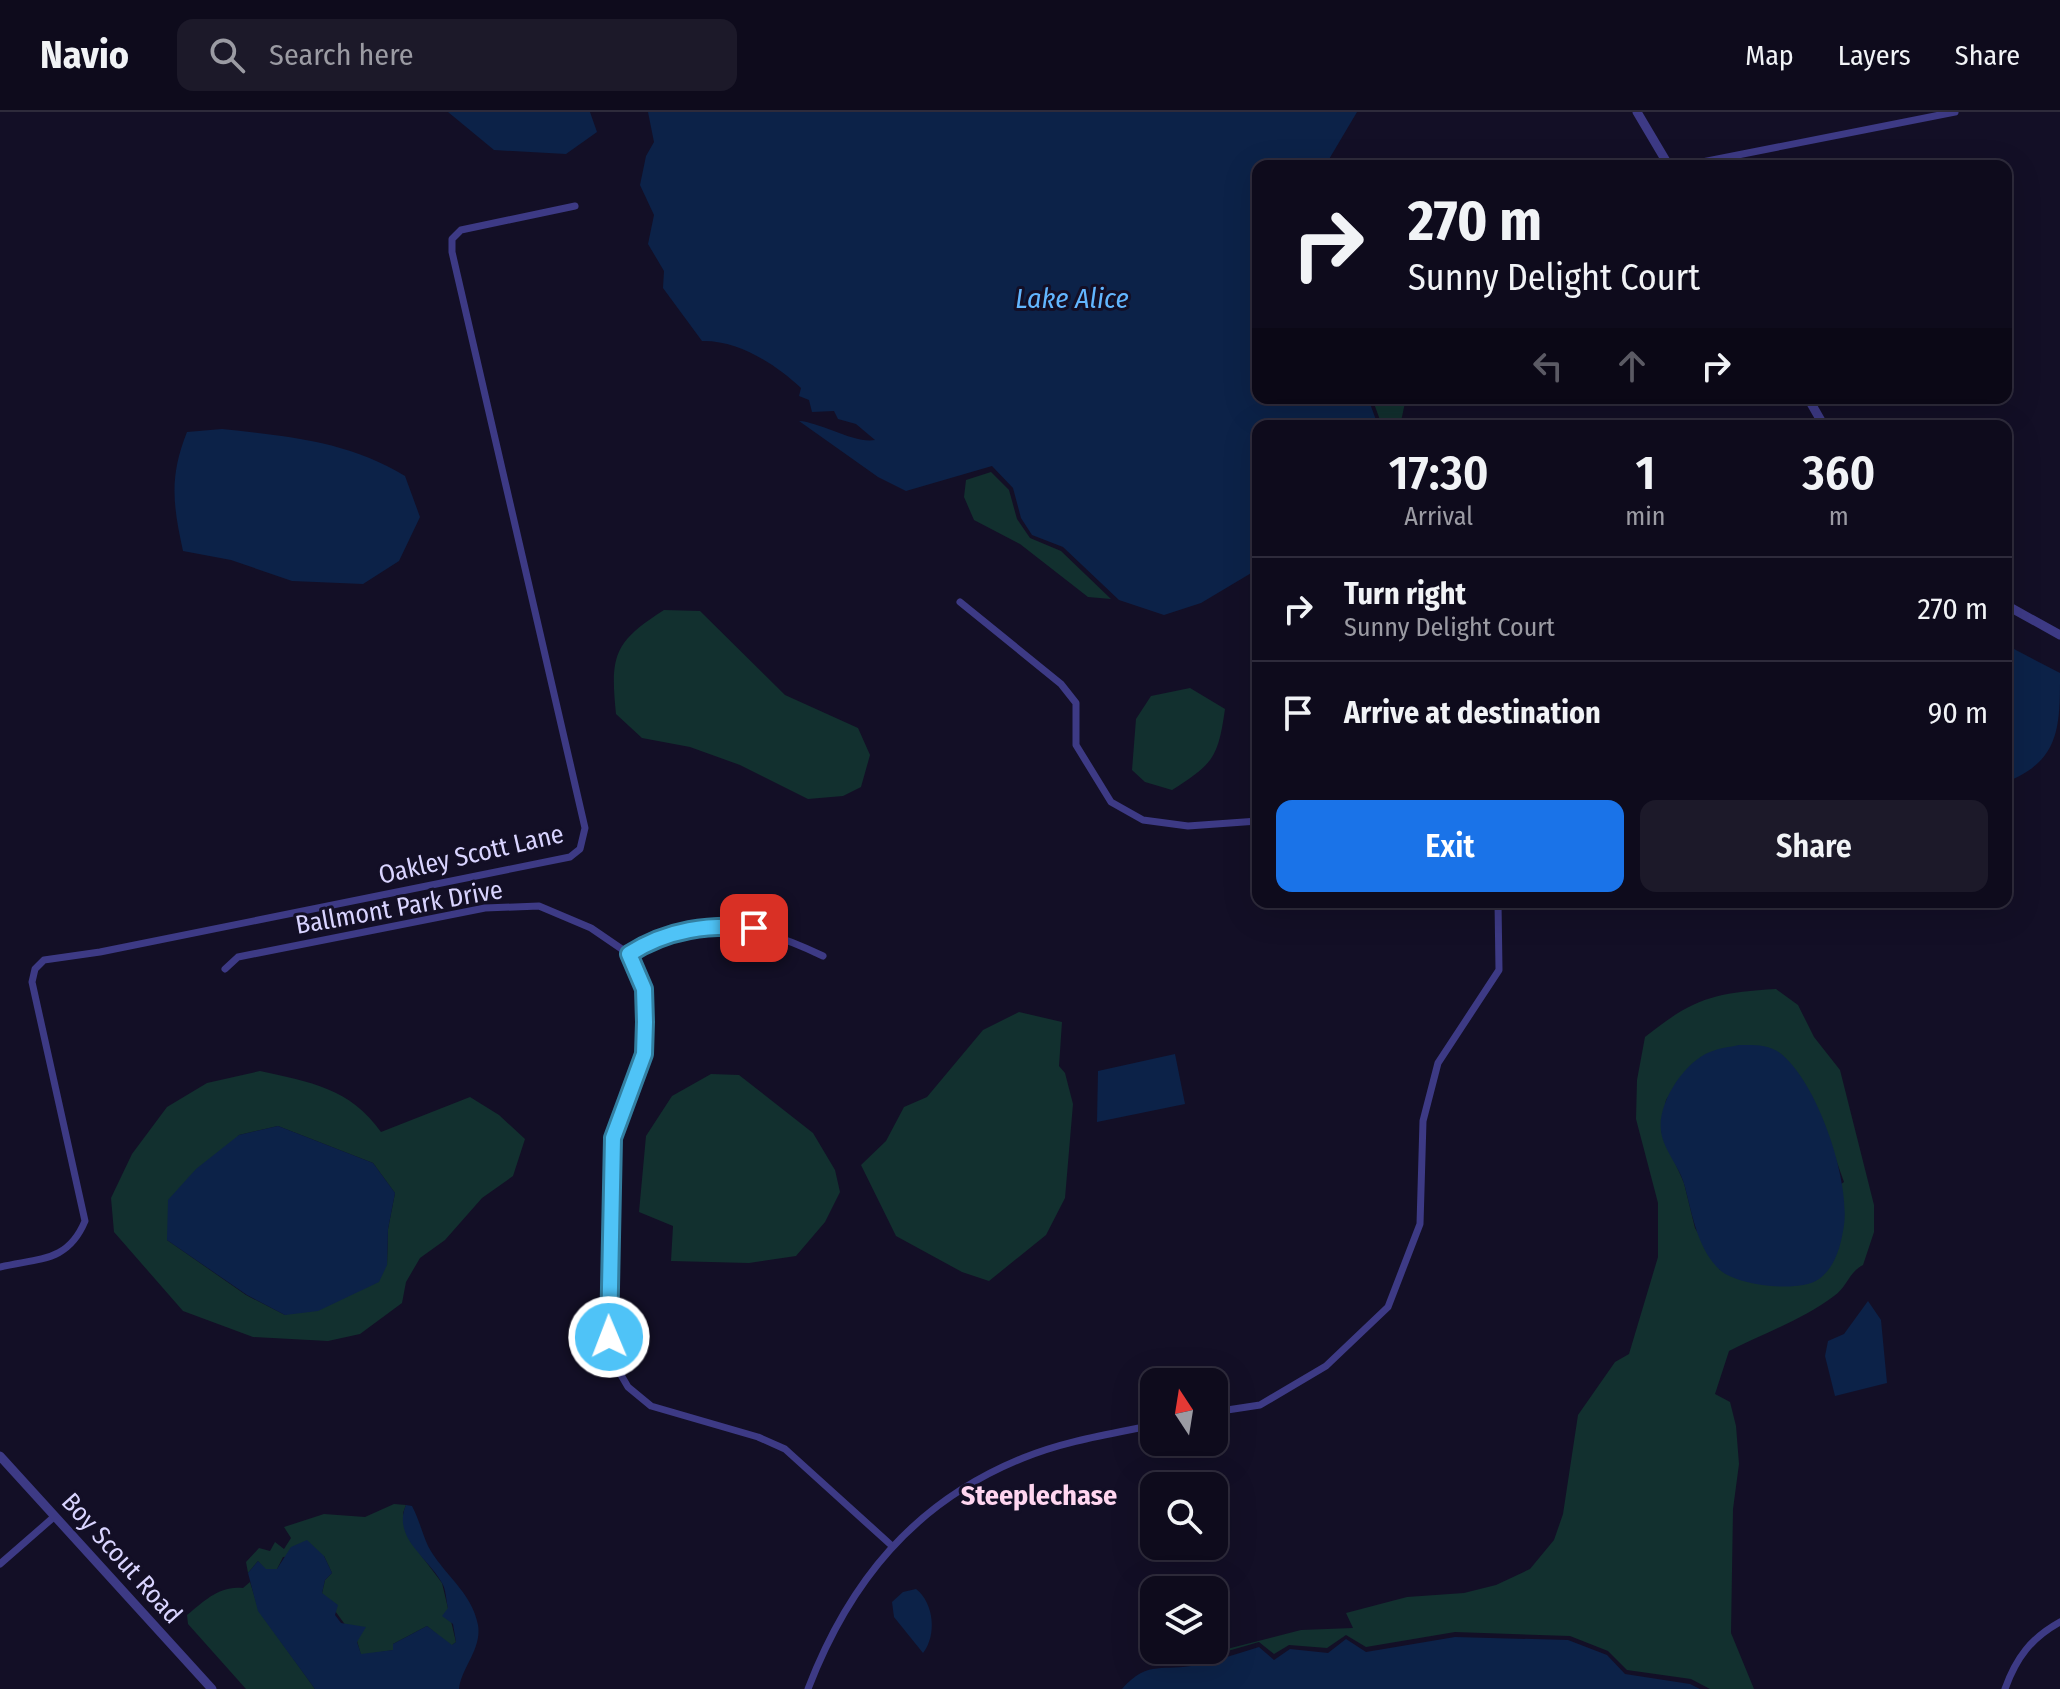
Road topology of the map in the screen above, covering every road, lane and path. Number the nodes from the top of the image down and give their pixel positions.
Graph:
1 (1637, 112) edge
2 (1955, 112) edge
3 (1665, 160) edge
4 (1712, 160) edge
5 (575, 206) dead end
6 (960, 602) dead end
7 (2012, 608) edge
8 (2060, 635) edge
9 (1252, 821) edge
10 (1498, 908) edge
11 (629, 954) junction
12 (823, 956) dead end
13 (225, 969) dead end
14 (0, 1267) edge
15 (1228, 1410) edge
16 (1140, 1428) edge
17 (0, 1456) edge
18 (55, 1516) junction
19 (891, 1545) junction
20 (0, 1564) edge
21 (2060, 1622) edge
22 (212, 1689) edge
23 (808, 1689) edge
24 (2005, 1689) edge

1 - 3 street
2 - 4 street
5 - 14 street, Oakley Scott Lane
6 - 9 street
7 - 8 street
10 - 15 street
11 - 12 street
11 - 13 street, Ballmont Park Drive
11 - 19 street
16 - 19 street
17 - 18 street, Boy Scout Road
18 - 20 street
18 - 22 street, Boy Scout Road
19 - 23 street
21 - 24 street

